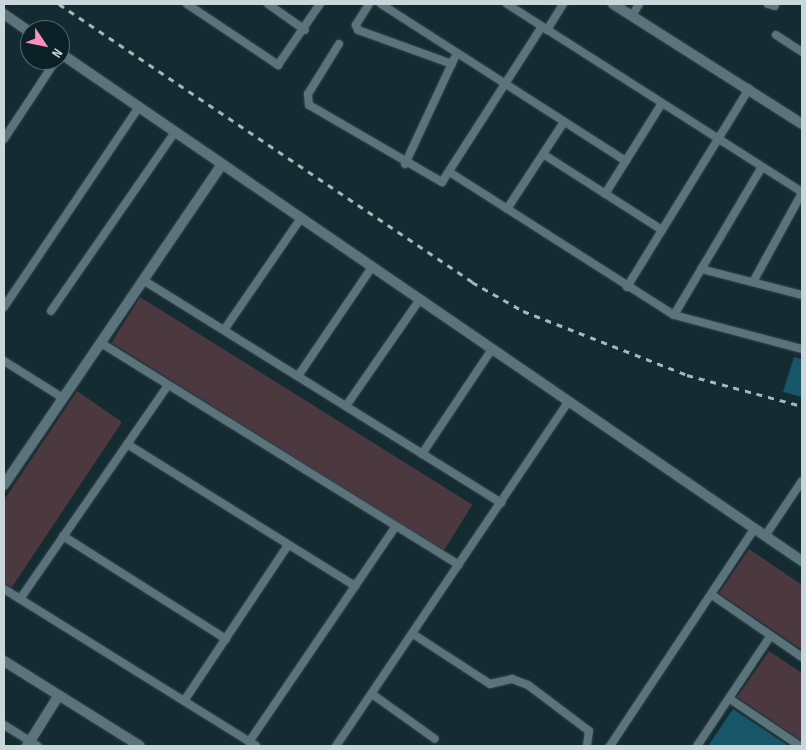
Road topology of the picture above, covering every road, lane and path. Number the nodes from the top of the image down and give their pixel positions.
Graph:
1 (187, 4) edge
2 (320, 4) edge
3 (369, 4) edge
4 (381, 4) edge
5 (508, 4) edge
6 (563, 4) edge
7 (613, 4) edge
8 (639, 4) edge
9 (273, 5) edge
10 (4, 14) edge
11 (632, 16) junction
12 (20, 25) edge
13 (544, 28) junction
14 (305, 30) junction
15 (776, 35) dead end
16 (339, 44) dead end
17 (802, 52) edge
18 (457, 53) junction
19 (70, 62) edge
20 (452, 64) junction
21 (49, 70) edge
22 (506, 84) junction
23 (749, 89) junction
24 (662, 103) junction
25 (139, 107) junction
26 (564, 122) junction
27 (802, 124) edge
28 (175, 132) junction
29 (4, 138) edge
30 (718, 139) junction
31 (543, 154) junction
32 (626, 161) junction
33 (222, 164) junction
34 (405, 164) junction
35 (762, 167) junction
36 (451, 173) junction
37 (802, 192) edge
38 (605, 194) junction
39 (507, 210) junction
40 (301, 218) junction
41 (662, 230) junction
42 (372, 267) junction
43 (701, 269) junction
44 (143, 280) junction
45 (753, 282) junction
46 (626, 286) junction
47 (802, 295) edge
48 (420, 300) junction
49 (4, 307) edge
50 (51, 311) dead end
51 (674, 315) junction
52 (224, 330) junction
53 (101, 343) junction
54 (492, 349) junction
55 (802, 349) edge
56 (4, 361) edge
57 (298, 376) junction
58 (168, 385) junction
59 (63, 398) junction
60 (569, 401) junction
61 (346, 406) junction
62 (127, 444) junction
63 (422, 454) junction
64 (7, 473) edge
65 (802, 481) edge
66 (4, 485) edge
67 (501, 503) junction
68 (396, 526) junction
69 (755, 528) junction
70 (64, 536) junction
71 (766, 536) junction
72 (288, 545) junction
73 (802, 561) edge
74 (460, 565) junction
75 (355, 586) junction
76 (4, 589) edge
77 (712, 595) junction
78 (20, 599) junction
79 (413, 634) junction
80 (771, 635) junction
81 (226, 639) junction
82 (802, 657) edge
83 (4, 661) edge
84 (372, 694) junction
85 (59, 695) junction
86 (730, 699) junction
87 (184, 701) junction
88 (4, 725) edge
89 (435, 739) dead end
90 (249, 742) junction
91 (32, 745) edge
92 (140, 746) edge
93 (256, 746) edge
94 (336, 746) edge
95 (588, 746) edge
96 (610, 746) edge
97 (697, 746) edge
98 (800, 746) edge

1 - 14 street
2 - 14 street
3 - 20 street
4 - 18 street
5 - 13 street
6 - 13 street
7 - 11 street
8 - 11 street
9 - 14 street
10 - 12 street
11 - 23 street
13 - 22 street
13 - 24 street
15 - 17 street
16 - 34 street
18 - 20 street
18 - 22 street
19 - 25 street
20 - 34 street
21 - 29 street
22 - 26 street
22 - 36 street
23 - 27 street
23 - 30 street
24 - 30 street
24 - 32 street
25 - 28 street
25 - 49 street
26 - 31 street
26 - 32 street
28 - 33 street
28 - 50 street
30 - 35 street
30 - 41 street
31 - 38 street
31 - 39 street
32 - 38 street
33 - 40 street
33 - 44 street
34 - 36 street
35 - 37 street
35 - 43 street
36 - 39 street
37 - 45 street
38 - 41 street
39 - 46 street
40 - 42 street
40 - 52 street
41 - 46 street
42 - 48 street
42 - 57 street
43 - 45 street
43 - 51 street
44 - 52 street
44 - 53 street
45 - 47 street
46 - 51 street
48 - 54 street
48 - 61 street
51 - 55 street
52 - 57 street
53 - 58 street
53 - 59 street
54 - 60 street
54 - 63 street
56 - 59 street
57 - 61 street
58 - 62 street
58 - 68 street
59 - 64 street
60 - 67 street
60 - 69 street
61 - 63 street
62 - 70 street
62 - 72 street
63 - 67 street
64 - 66 street
65 - 71 street
67 - 74 street
68 - 74 street
68 - 75 street
69 - 71 street
69 - 77 street
70 - 78 street
70 - 81 street
71 - 73 street
72 - 75 street
72 - 81 street
74 - 79 street
75 - 90 street
76 - 78 street
77 - 80 street
77 - 96 street
78 - 87 street
79 - 84 street
79 - 95 street
80 - 82 street
80 - 86 street
81 - 87 street
83 - 85 street
84 - 89 street
84 - 94 street
85 - 91 street
85 - 92 street
86 - 97 street
86 - 98 street
87 - 90 street
88 - 91 street
90 - 93 street

